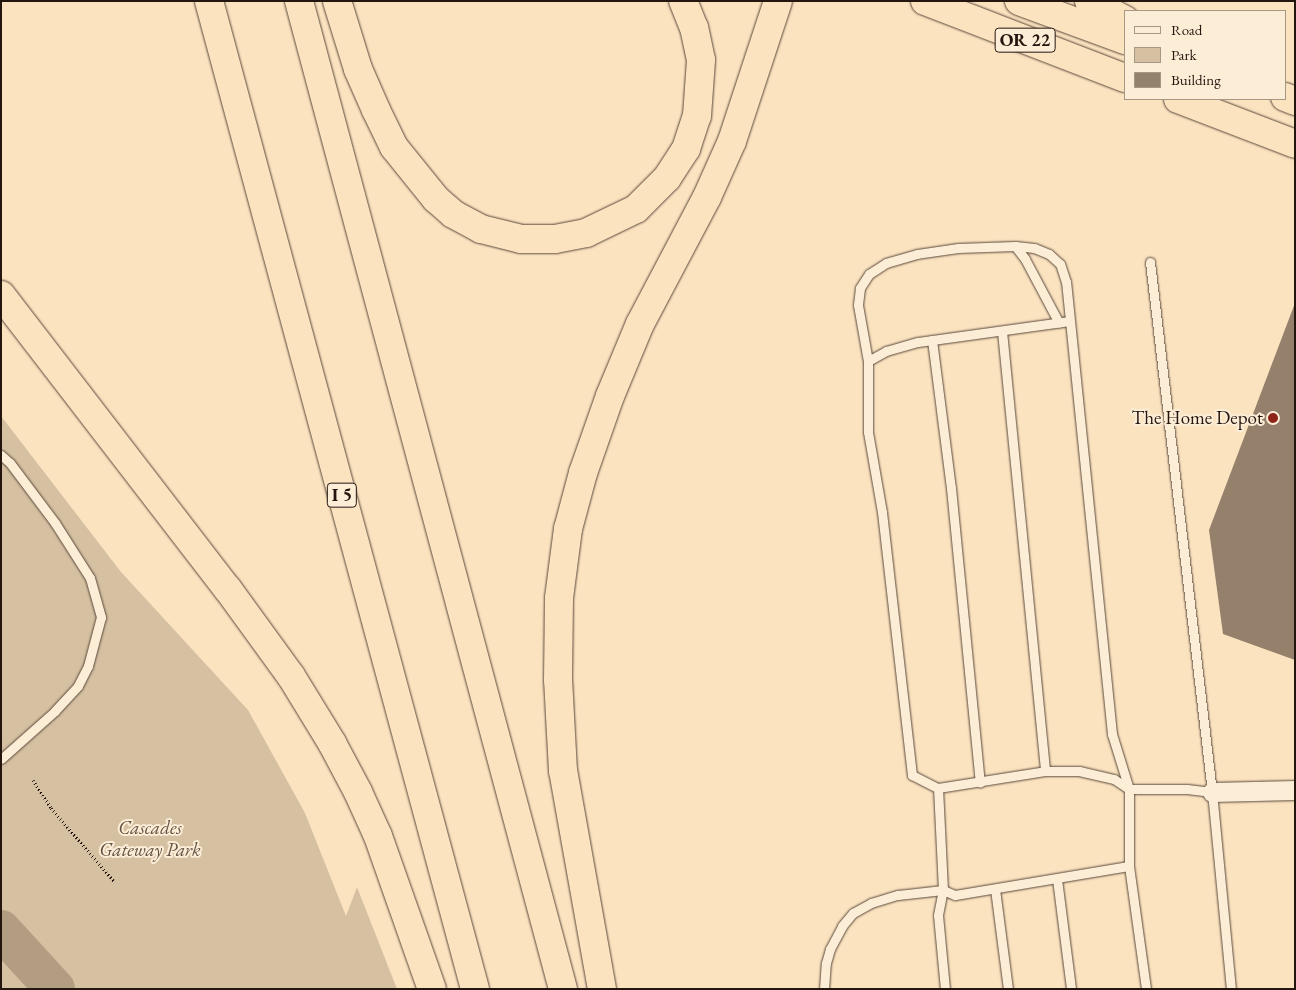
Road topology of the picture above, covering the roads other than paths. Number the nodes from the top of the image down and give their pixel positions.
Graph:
1 (209, 1) edge
2 (299, 1) edge
3 (337, 1) edge
4 (683, 1) edge
5 (778, 1) edge
6 (925, 1) edge
7 (1019, 1) edge
8 (1089, 1) edge
9 (1124, 19) edge
10 (1124, 40) edge
11 (1124, 78) edge
12 (1181, 100) edge
13 (1295, 144) edge
14 (1015, 246) junction
15 (1150, 262) dead end
16 (1, 295) edge
17 (1070, 321) junction
18 (1059, 323) junction
19 (1002, 330) junction
20 (932, 340) junction
21 (868, 361) junction
22 (1, 455) edge
23 (1, 759) edge
24 (1045, 771) junction
25 (980, 783) junction
26 (938, 788) junction
27 (1129, 789) junction
28 (1295, 790) edge
29 (1212, 792) junction
30 (1129, 866) junction
31 (1057, 879) junction
32 (995, 889) junction
33 (943, 890) junction
34 (432, 989) edge
35 (475, 989) edge
36 (563, 989) edge
37 (602, 989) edge
38 (824, 989) edge
39 (945, 989) edge
40 (1008, 989) edge
41 (1071, 989) edge
42 (1146, 989) edge
43 (1231, 989) edge

1 - 35 highway, I 5
2 - 36 highway
3 - 4 highway
5 - 37 highway
6 - 11 highway, OR 22
7 - 10 highway, OR 22
8 - 9 highway
12 - 13 highway
14 - 17 lane
14 - 18 lane
14 - 21 lane
15 - 29 lane
16 - 34 highway
17 - 18 lane
17 - 27 lane
18 - 19 lane
19 - 20 lane
19 - 24 lane
20 - 21 lane
20 - 25 lane
21 - 26 lane
22 - 23 lane
24 - 25 lane
24 - 27 lane
25 - 26 lane
26 - 33 lane
27 - 29 lane
27 - 30 lane
28 - 29 street
29 - 43 lane
30 - 31 lane
30 - 42 lane
31 - 32 lane
31 - 41 lane
32 - 33 lane
32 - 40 lane
33 - 38 lane
33 - 39 lane

